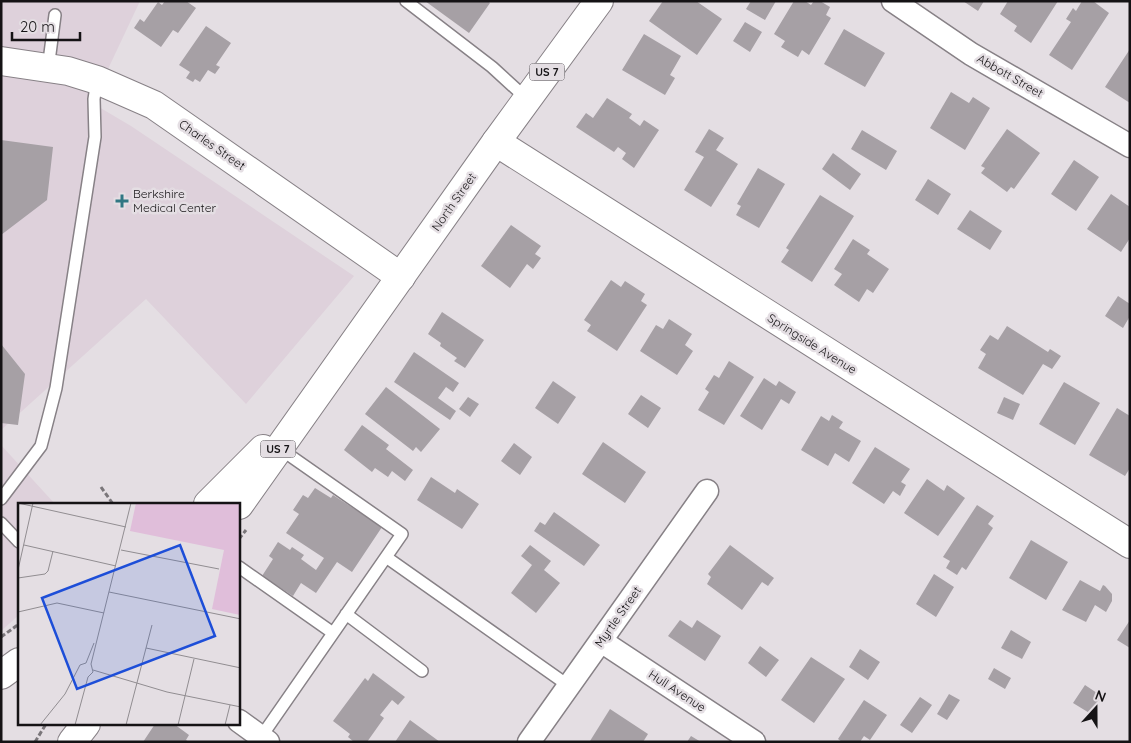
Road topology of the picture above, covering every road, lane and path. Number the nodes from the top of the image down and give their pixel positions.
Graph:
1 (406, 1) edge
2 (599, 1) edge
3 (893, 1) edge
4 (55, 15) dead end
5 (1, 62) edge
6 (48, 68) junction
7 (97, 80) junction
8 (527, 99) junction
9 (496, 142) junction
10 (1130, 146) edge
11 (401, 277) junction
12 (309, 404) junction
13 (279, 448) junction
14 (102, 487) dead end
15 (707, 491) dead end
16 (1, 499) edge
17 (112, 503) edge
18 (209, 503) edge
19 (240, 504) edge
20 (1, 523) edge
21 (18, 541) edge
22 (1130, 544) edge
23 (386, 557) junction
24 (240, 568) edge
25 (346, 614) junction
26 (18, 625) edge
27 (333, 633) junction
28 (1, 637) edge
29 (601, 641) junction
30 (18, 663) edge
31 (422, 671) dead end
32 (1, 675) edge
33 (569, 686) junction
34 (240, 723) edge
35 (45, 726) edge
36 (67, 726) edge
37 (84, 726) edge
38 (265, 739) edge
39 (36, 742) edge
40 (59, 742) edge
41 (72, 742) edge
42 (529, 742) edge
43 (754, 742) edge

1 - 8 lane
2 - 8 street, North Street / US 7
3 - 10 street, Abbott Street
4 - 6 lane
5 - 6 street, Charles Street
6 - 7 street, Charles Street
7 - 11 street, Charles Street
7 - 16 lane
8 - 9 street, North Street / US 7
9 - 11 street, North Street / US 7
9 - 22 street, Springside Avenue
11 - 12 street, North Street / US 7
12 - 13 street, North Street / US 7
12 - 18 street, North Street
13 - 19 street, North Street / US 7
13 - 23 lane
14 - 17 path
15 - 29 street, Myrtle Street
20 - 21 lane
23 - 25 lane
23 - 33 lane
24 - 27 lane
25 - 27 lane
25 - 31 lane
26 - 28 path
27 - 38 lane
29 - 33 street, Myrtle Street
29 - 43 street, Hull Avenue
30 - 32 street
33 - 42 street, Myrtle Street
34 - 38 street
35 - 39 path
36 - 40 street
37 - 41 street

